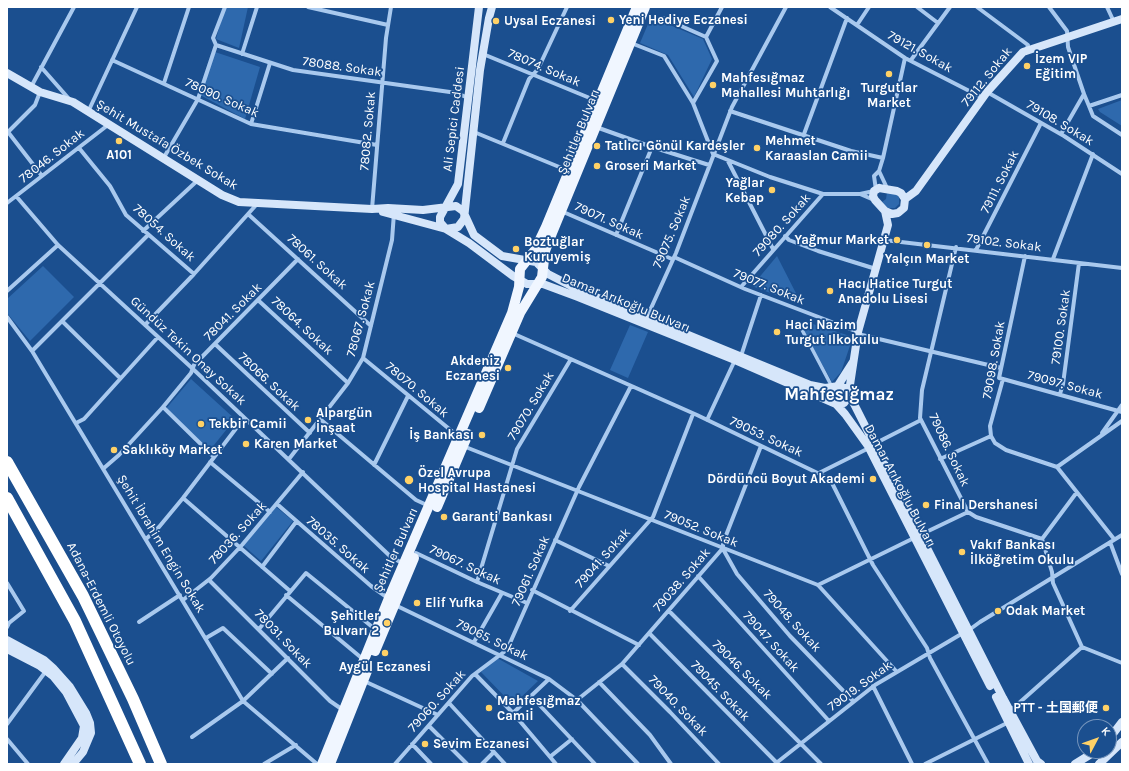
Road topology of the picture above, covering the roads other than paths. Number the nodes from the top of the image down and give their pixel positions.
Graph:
1 (74, 7) edge
2 (137, 7) edge
3 (189, 7) edge
4 (225, 7) edge
5 (257, 7) edge
6 (308, 7) edge
7 (392, 7) edge
8 (479, 7) edge
9 (492, 7) edge
10 (567, 7) edge
11 (637, 7) edge
12 (644, 7) edge
13 (722, 7) edge
14 (786, 7) edge
15 (830, 7) edge
16 (869, 7) edge
17 (917, 7) edge
18 (950, 7) edge
19 (977, 7) edge
20 (1049, 7) edge
21 (1107, 7) edge
22 (663, 18) dead end
23 (847, 18) junction
24 (1118, 21) edge
25 (938, 23) junction
26 (388, 25) junction
27 (857, 25) junction
28 (706, 37) junction
29 (1067, 37) junction
30 (630, 43) junction
31 (216, 45) junction
32 (1027, 49) junction
33 (242, 54) junction
34 (483, 54) junction
35 (905, 58) junction
36 (112, 60) junction
37 (910, 60) junction
38 (270, 64) junction
39 (41, 67) junction
40 (7, 73) edge
41 (533, 74) junction
42 (164, 83) junction
43 (382, 83) junction
44 (31, 87) junction
45 (40, 92) junction
46 (1084, 94) junction
47 (985, 95) junction
48 (1122, 95) edge
49 (468, 98) junction
50 (198, 99) junction
51 (73, 102) junction
52 (598, 102) junction
53 (693, 103) junction
54 (1089, 106) junction
55 (730, 111) junction
56 (88, 112) junction
57 (1041, 123) junction
58 (251, 124) junction
59 (108, 125) junction
60 (595, 127) junction
61 (7, 132) edge
62 (473, 132) junction
63 (804, 134) junction
64 (1062, 134) junction
65 (1122, 134) edge
66 (503, 143) junction
67 (377, 145) junction
68 (652, 147) junction
69 (79, 148) junction
70 (713, 154) junction
71 (1093, 154) junction
72 (883, 158) junction
73 (163, 159) junction
74 (728, 161) junction
75 (709, 164) junction
76 (570, 171) junction
77 (879, 171) junction
78 (1122, 174) edge
79 (42, 176) junction
80 (198, 179) junction
81 (888, 189) junction
82 (875, 191) junction
83 (823, 194) junction
84 (860, 194) junction
85 (16, 196) junction
86 (905, 199) junction
87 (875, 200) junction
88 (7, 203) edge
89 (258, 204) junction
90 (444, 207) junction
91 (372, 210) junction
92 (561, 210) junction
93 (885, 211) junction
94 (394, 212) junction
95 (898, 213) junction
96 (248, 214) junction
97 (464, 215) junction
98 (888, 225) junction
99 (446, 229) junction
100 (143, 231) junction
101 (148, 235) junction
102 (616, 235) junction
103 (785, 236) junction
104 (884, 240) junction
105 (58, 246) junction
106 (956, 247) junction
107 (773, 249) junction
108 (976, 250) junction
109 (1025, 256) junction
110 (673, 258) junction
111 (298, 259) junction
112 (1053, 259) junction
113 (526, 260) junction
114 (1080, 263) junction
115 (543, 268) junction
116 (1122, 268) edge
117 (876, 269) junction
118 (194, 274) junction
119 (519, 279) junction
120 (100, 283) junction
121 (537, 284) junction
122 (741, 287) junction
123 (7, 291) edge
124 (761, 296) junction
125 (259, 301) junction
126 (647, 317) junction
127 (7, 318) edge
128 (62, 321) junction
129 (145, 325) junction
130 (371, 326) junction
131 (801, 328) dead end
132 (511, 332) junction
133 (858, 332) junction
134 (158, 336) junction
135 (215, 344) junction
136 (32, 351) junction
137 (931, 352) junction
138 (363, 358) junction
139 (738, 358) junction
140 (571, 360) junction
141 (853, 362) junction
142 (1001, 368) junction
143 (193, 369) junction
144 (120, 378) junction
145 (1003, 379) junction
146 (348, 383) junction
147 (833, 385) junction
148 (631, 386) junction
149 (848, 392) junction
150 (1060, 394) junction
151 (408, 396) junction
152 (836, 404) junction
153 (1122, 405) edge
154 (163, 407) junction
155 (1120, 411) edge
156 (693, 414) junction
157 (244, 418) junction
158 (320, 419) junction
159 (707, 420) junction
160 (921, 420) junction
161 (1122, 421) edge
162 (76, 423) junction
163 (310, 433) junction
164 (991, 436) junction
165 (1098, 438) junction
166 (461, 441) junction
167 (761, 446) junction
168 (871, 446) junction
169 (214, 457) junction
170 (940, 459) junction
171 (289, 460) junction
172 (7, 462) edge
173 (210, 462) junction
174 (374, 465) junction
175 (512, 465) junction
176 (1057, 467) junction
177 (104, 468) junction
178 (303, 472) junction
179 (819, 473) junction
180 (577, 492) junction
181 (1076, 492) junction
182 (7, 498) edge
183 (183, 498) junction
184 (277, 504) junction
185 (430, 506) junction
186 (270, 512) junction
187 (968, 512) junction
188 (650, 519) junction
189 (296, 522) junction
190 (1122, 535) edge
191 (917, 536) junction
192 (146, 539) junction
193 (1042, 539) junction
194 (555, 540) junction
195 (1112, 541) junction
196 (240, 547) junction
197 (723, 548) junction
198 (416, 553) junction
199 (870, 561) junction
200 (404, 564) junction
201 (610, 566) junction
202 (262, 567) junction
203 (1122, 574) edge
204 (698, 576) junction
205 (1053, 578) junction
206 (209, 580) junction
207 (7, 582) edge
208 (477, 582) junction
209 (818, 585) junction
210 (532, 590) junction
211 (290, 591) junction
212 (502, 593) junction
213 (286, 595) junction
214 (180, 596) junction
215 (182, 600) junction
216 (392, 602) junction
217 (527, 603) junction
218 (570, 610) junction
219 (668, 611) junction
220 (139, 622) dead end
221 (7, 627) edge
222 (260, 629) junction
223 (376, 630) junction
224 (965, 632) junction
225 (649, 633) junction
226 (206, 638) junction
227 (7, 640) edge
228 (474, 642) junction
229 (639, 645) junction
230 (1082, 647) junction
231 (7, 649) edge
232 (928, 652) junction
233 (499, 655) junction
234 (288, 658) junction
235 (364, 660) junction
236 (1122, 663) edge
237 (622, 664) junction
238 (46, 671) junction
239 (896, 671) junction
240 (272, 674) junction
241 (475, 674) junction
242 (550, 679) junction
243 (363, 680) junction
244 (599, 682) junction
245 (873, 686) junction
246 (531, 696) junction
247 (577, 700) junction
248 (243, 701) junction
249 (853, 701) junction
250 (449, 703) junction
251 (344, 710) junction
252 (1010, 711) junction
253 (513, 713) junction
254 (438, 715) junction
255 (829, 721) junction
256 (1009, 722) junction
257 (7, 724) edge
258 (429, 726) junction
259 (192, 737) dead end
260 (7, 739) edge
261 (572, 739) junction
262 (973, 739) junction
263 (1122, 742) edge
264 (412, 744) junction
265 (802, 744) junction
266 (296, 746) junction
267 (494, 752) junction
268 (551, 756) junction
269 (776, 763) edge
270 (28, 764) edge
271 (64, 764) edge
272 (73, 764) edge
273 (140, 764) edge
274 (161, 764) edge
275 (264, 764) edge
276 (318, 764) edge
277 (322, 764) edge
278 (330, 764) edge
279 (395, 764) edge
280 (431, 764) edge
281 (467, 764) edge
282 (482, 764) edge
283 (505, 764) edge
284 (556, 764) edge
285 (595, 764) edge
286 (638, 764) edge
287 (671, 764) edge
288 (719, 764) edge
289 (822, 764) edge
290 (912, 764) edge
291 (925, 764) edge
292 (988, 764) edge
293 (1029, 764) edge
294 (1041, 764) edge
295 (1099, 764) edge

1 - 39 street
2 - 36 street
3 - 42 street
4 - 31 street
5 - 33 street
6 - 26 street
7 - 26 street, 78082. Sokak
8 - 49 main road, Ali Sepici Caddesi
9 - 34 main road, Ali Sepici Caddesi
10 - 41 street
11 - 52 main road, Şehitler Bulvarı
12 - 30 main road, Şehitler Bulvarı
13 - 28 street
14 - 55 street, 79075. Sokak
15 - 23 street, 79121. Sokak
16 - 27 street
17 - 25 street
18 - 25 street
19 - 32 street
20 - 29 street
21 - 24 street
22 - 28 street
23 - 27 street, 79121. Sokak
23 - 63 street
24 - 29 main road, 79112. Sokak
25 - 37 street
26 - 43 street, 78082. Sokak
27 - 35 street, 79121. Sokak
28 - 53 street
29 - 32 main road, 79112. Sokak
29 - 46 street
30 - 53 street
30 - 60 main road, Şehitler Bulvarı
31 - 33 street, 78088. Sokak
31 - 50 street
32 - 47 main road, 79112. Sokak
33 - 38 street, 78088. Sokak
34 - 41 street, 78074. Sokak
34 - 62 main road, Ali Sepici Caddesi
35 - 37 street, 79121. Sokak
35 - 72 street
36 - 42 street, 78090. Sokak
36 - 56 street
37 - 47 street, 79121. Sokak
38 - 43 street, 78088. Sokak
38 - 58 street
39 - 44 street
39 - 51 street
40 - 44 main road, Şehit Mustafa Özbek Sokak
41 - 52 street, 78074. Sokak
41 - 66 street
42 - 50 street, 78090. Sokak
43 - 49 street, 78088. Sokak
43 - 67 street, 78082. Sokak
44 - 45 main road, Şehit Mustafa Özbek Sokak
45 - 51 main road, Şehit Mustafa Özbek Sokak
45 - 61 street
46 - 54 street
46 - 64 street
47 - 57 street, 79108. Sokak
47 - 86 main road, 79112. Sokak
48 - 54 street
49 - 90 main road, Ali Sepici Caddesi
50 - 58 street, 78090. Sokak
50 - 73 street
51 - 56 main road, Şehit Mustafa Özbek Sokak
52 - 76 main road, Şehitler Bulvarı
53 - 70 street
54 - 65 street
55 - 63 street
55 - 70 street, 79075. Sokak
56 - 59 main road, Şehit Mustafa Özbek Sokak
57 - 64 street, 79108. Sokak
57 - 108 street, 79111. Sokak
58 - 67 street, 78090. Sokak
59 - 69 street, 78046. Sokak
59 - 73 main road, Şehit Mustafa Özbek Sokak
60 - 68 street
60 - 92 main road, Şehitler Bulvarı
61 - 79 street
62 - 66 street
62 - 97 main road, Ali Sepici Caddesi
63 - 72 street
64 - 71 street, 79108. Sokak
66 - 76 street
67 - 91 street, 78082. Sokak
68 - 75 street
68 - 102 street
69 - 79 street, 78046. Sokak
69 - 100 street, 78054. Sokak
70 - 74 street
70 - 75 street, 79075. Sokak
71 - 78 street, 79108. Sokak
71 - 112 street
72 - 77 street
73 - 80 main road, Şehit Mustafa Özbek Sokak
74 - 83 street
74 - 107 street
75 - 110 street, 79075. Sokak
76 - 113 main road, Şehitler Bulvarı
77 - 81 street
77 - 82 street
79 - 85 street, 78046. Sokak
80 - 89 main road, Şehit Mustafa Özbek Sokak
80 - 100 street
81 - 82 main road
81 - 86 main road
82 - 84 street
82 - 87 main road
83 - 84 street
83 - 103 street, 79080. Sokak
84 - 87 street
85 - 88 street, 78046. Sokak
85 - 105 street, Gündüz Tekin Onay Sokak
86 - 95 main road
87 - 93 main road
89 - 91 main road, Şehit Mustafa Özbek Sokak
89 - 96 street
90 - 94 main road
90 - 97 main road
90 - 99 main road
91 - 94 main road
92 - 102 street, 79071. Sokak
92 - 115 main road, Şehitler Bulvarı
93 - 95 main road
93 - 98 main road
94 - 99 main road
94 - 130 street, 78067. Sokak
95 - 98 main road
96 - 111 street, 78061. Sokak
96 - 118 street
97 - 99 main road
97 - 113 main road
98 - 104 main road
99 - 119 main road
100 - 101 street, 78054. Sokak
101 - 118 street, 78054. Sokak
101 - 120 street
102 - 110 street, 79071. Sokak
103 - 107 street, 79080. Sokak
103 - 117 street
104 - 106 street, 79102. Sokak
104 - 117 main road
105 - 120 street, Gündüz Tekin Onay Sokak
105 - 123 street
106 - 108 street, 79102. Sokak
106 - 137 street, 79086. Sokak
107 - 122 street, 79080. Sokak
108 - 109 street, 79102. Sokak
109 - 112 street, 79102. Sokak
109 - 142 street, 79098. Sokak
110 - 122 street, 79077. Sokak
110 - 126 street, 79075. Sokak
111 - 125 street, 78041. Sokak
111 - 130 street, 78061. Sokak
112 - 114 street, 79102. Sokak
113 - 115 main road
113 - 119 main road
114 - 116 street, 79102. Sokak
114 - 150 street, 79100. Sokak
115 - 121 main road
115 - 126 main road, Damar Arıkoğlu Bulvarı
117 - 133 main road
118 - 129 street
119 - 121 main road
119 - 166 main road, Şehitler Bulvarı
120 - 128 street
120 - 129 street, Gündüz Tekin Onay Sokak
121 - 132 main road, Şehitler Bulvarı
121 - 139 main road, Damar Arıkoğlu Bulvarı
122 - 124 street, 79077. Sokak
124 - 133 street, 79077. Sokak
124 - 139 street
125 - 135 street, 78041. Sokak
125 - 146 street, 78064. Sokak
126 - 139 main road, Damar Arıkoğlu Bulvarı
127 - 136 street, Şehit İbrahim Engin Sokak
128 - 136 street
128 - 144 street
129 - 134 street, Gündüz Tekin Onay Sokak
130 - 138 street, 78067. Sokak
131 - 147 street
132 - 140 street, 79053. Sokak
132 - 166 main road, Şehitler Bulvarı
133 - 137 street, 79077. Sokak
133 - 141 main road
134 - 143 street, Gündüz Tekin Onay Sokak
134 - 144 street
135 - 143 street, 78041. Sokak
135 - 163 street, 78066. Sokak
136 - 162 street, Şehit İbrahim Engin Sokak
137 - 142 street, 79077. Sokak
137 - 160 street, 79086. Sokak
138 - 146 street, 78067. Sokak
138 - 151 street, 78070. Sokak
139 - 147 main road, Damar Arıkoğlu Bulvarı
139 - 152 main road, Damar Arıkoğlu Bulvarı
139 - 159 street
140 - 148 street, 79053. Sokak
140 - 175 street, 79070. Sokak
141 - 147 main road
141 - 149 main road
142 - 145 street, 79098. Sokak
143 - 154 street, 78041. Sokak
143 - 157 street, Gündüz Tekin Onay Sokak
144 - 162 street
145 - 150 street, 79097. Sokak
145 - 164 street, 79098. Sokak
146 - 158 street, 78067. Sokak
147 - 149 main road
147 - 152 main road
148 - 156 street, 79053. Sokak
148 - 180 street, 79061. Sokak
149 - 152 main road
149 - 168 main road, Damar Arıkoğlu Bulvarı
150 - 155 street, 79097. Sokak
151 - 166 street, 78070. Sokak
151 - 174 street
152 - 168 main road, Damar Arıkoğlu Bulvarı
153 - 155 street
154 - 169 street
154 - 177 street, 78041. Sokak
155 - 165 street
156 - 159 street, 79053. Sokak
156 - 188 street, 79041. Sokak
157 - 169 street
157 - 171 street, Gündüz Tekin Onay Sokak
158 - 163 street, 78067. Sokak
158 - 174 street
159 - 167 street, 79053. Sokak
160 - 168 street
160 - 170 street, 79086. Sokak
161 - 165 street
162 - 177 street, Şehit İbrahim Engin Sokak
163 - 171 street, 78067. Sokak
164 - 170 street
164 - 176 street
165 - 176 street
166 - 175 street, 78070. Sokak
166 - 185 main road, Şehitler Bulvarı
166 - 198 main road, Şehitler Bulvarı
167 - 179 street, 79053. Sokak
167 - 197 street, 79038. Sokak
168 - 179 street
168 - 191 main road, Damar Arıkoğlu Bulvarı
169 - 173 street
170 - 187 street, 79086. Sokak
171 - 178 street, Gündüz Tekin Onay Sokak
172 - 274 highway, Adana-Erdemli Otoyolu
173 - 183 street
173 - 186 street
174 - 185 street
175 - 180 street, 79052. Sokak
175 - 208 street, 79070. Sokak
176 - 181 street
177 - 192 street, Şehit İbrahim Engin Sokak
178 - 184 street, 78036. Sokak
178 - 200 street, Gündüz Tekin Onay Sokak
179 - 199 street, 79053. Sokak
180 - 188 street, 79052. Sokak
180 - 194 street, 79061. Sokak
181 - 193 street
181 - 195 street
182 - 273 highway
183 - 192 street
183 - 196 street
184 - 186 street, 78036. Sokak
184 - 189 street, 78035. Sokak
185 - 200 main road, Şehitler Bulvarı
186 - 196 street, 78036. Sokak
187 - 191 street
187 - 193 street
188 - 197 street, 79052. Sokak
188 - 201 street, 79041. Sokak
189 - 202 street
189 - 216 street, 78035. Sokak
190 - 195 street, 79019. Sokak
191 - 199 street
191 - 224 main road, Damar Arıkoğlu Bulvarı
192 - 214 street, Şehit İbrahim Engin Sokak
193 - 205 street
194 - 201 street
194 - 210 street, 79061. Sokak
195 - 203 street
195 - 205 street, 79019. Sokak
196 - 202 street
196 - 206 street, 78036. Sokak
197 - 204 street, 79038. Sokak
197 - 209 street, 79052. Sokak
197 - 249 street, 79048. Sokak
198 - 208 street, 79067. Sokak
198 - 216 main road, Şehitler Bulvarı
199 - 209 street
199 - 232 street, 79053. Sokak
200 - 216 main road, Şehitler Bulvarı
201 - 218 street, 79041. Sokak
202 - 211 street
204 - 219 street, 79038. Sokak
204 - 255 street, 79047. Sokak
205 - 224 street, 79019. Sokak
205 - 230 street
206 - 215 street, 78036. Sokak
206 - 222 street, 78031. Sokak
207 - 221 street
208 - 212 street, 79067. Sokak
209 - 239 street
210 - 217 street, 79061. Sokak
210 - 218 street
211 - 213 street
211 - 223 street
212 - 217 street, 79067. Sokak
212 - 228 street
213 - 222 street
213 - 235 street
214 - 215 street, Şehit İbrahim Engin Sokak
214 - 220 street
215 - 226 street, Şehit İbrahim Engin Sokak
216 - 223 main road, Şehitler Bulvarı
216 - 228 street, 79065. Sokak
216 - 243 main road, Şehitler Bulvarı
217 - 233 street, 79061. Sokak
218 - 229 street
219 - 225 street, 79038. Sokak
219 - 265 street, 79046. Sokak
222 - 234 street, 78031. Sokak
223 - 235 main road, Şehitler Bulvarı
224 - 232 street, 79019. Sokak
224 - 252 main road, Damar Arıkoğlu Bulvarı
224 - 256 main road, Damar Arıkoğlu Bulvarı
225 - 229 street, 79038. Sokak
225 - 269 street, 79045. Sokak
226 - 240 street
226 - 248 street, Şehit İbrahim Engin Sokak
227 - 272 main road
228 - 233 street, 79065. Sokak
229 - 237 street, 79038. Sokak
230 - 236 street
230 - 252 street
231 - 238 main road
232 - 239 street, 79019. Sokak
232 - 262 street, 79053. Sokak
233 - 241 street, 79060. Sokak
233 - 242 street, 79065. Sokak
234 - 240 street
234 - 251 street, 78031. Sokak
235 - 251 main road, Şehitler Bulvarı
237 - 244 street, 79038. Sokak
237 - 288 street, 79040. Sokak
238 - 257 street
238 - 271 main road
239 - 245 street, 79019. Sokak
240 - 248 street
241 - 250 street, 79060. Sokak
241 - 253 street
242 - 246 street
242 - 247 street, 79065. Sokak
243 - 254 street
243 - 278 main road, Şehitler Bulvarı
244 - 247 street, 79038. Sokak
244 - 287 street
245 - 249 street, 79019. Sokak
245 - 290 street
246 - 253 street
246 - 261 street
247 - 286 street, 79065. Sokak
248 - 259 street
248 - 266 street, Şehit İbrahim Engin Sokak
249 - 255 street, 79019. Sokak
250 - 254 street, 79060. Sokak
250 - 267 street
251 - 277 main road, Şehitler Bulvarı
252 - 294 main road, Damar Arıkoğlu Bulvarı
253 - 268 street
254 - 258 street, 79060. Sokak
255 - 265 street, 79019. Sokak
256 - 262 street
256 - 293 main road, Damar Arıkoğlu Bulvarı
258 - 264 street, 79060. Sokak
258 - 281 street
260 - 270 street
261 - 268 street
261 - 285 street
262 - 291 street
262 - 292 street, 79053. Sokak
263 - 295 main road
264 - 279 street, 79060. Sokak
264 - 280 street
265 - 269 street, 79019. Sokak
265 - 289 street, 79046. Sokak
266 - 275 street
266 - 276 street, Şehit İbrahim Engin Sokak
267 - 282 street
267 - 283 street
268 - 284 street

